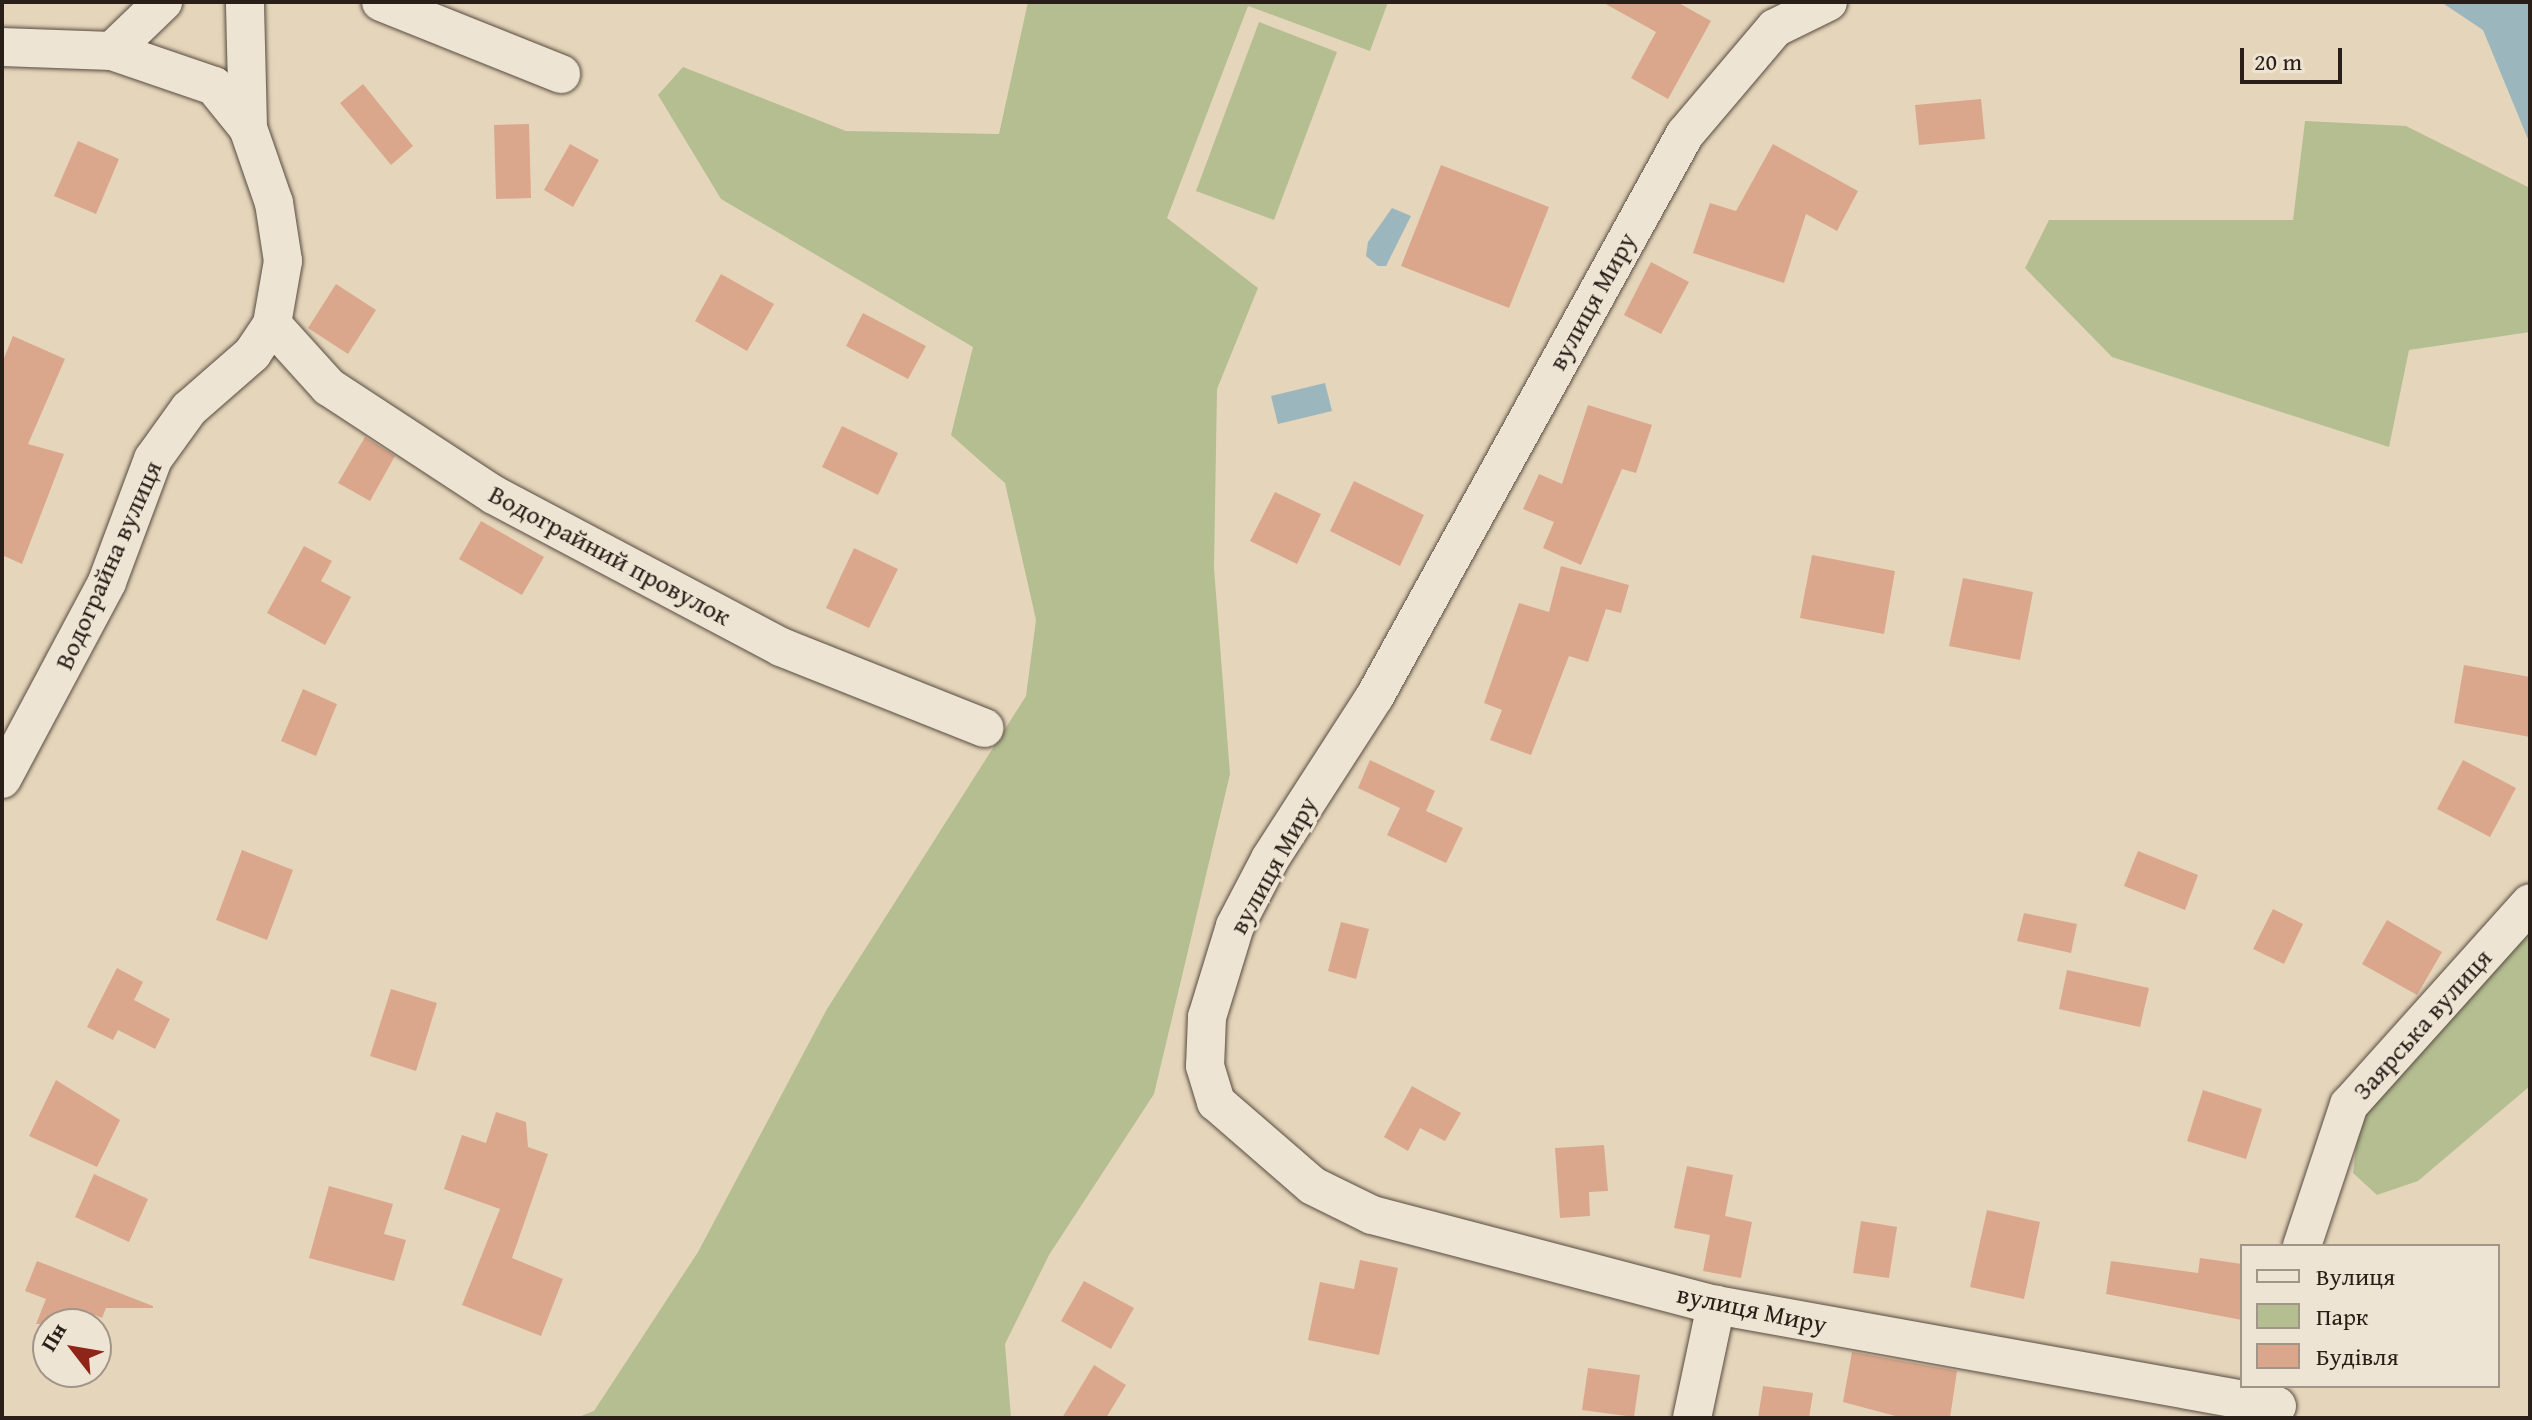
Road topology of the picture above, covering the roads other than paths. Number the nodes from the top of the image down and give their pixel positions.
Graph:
1 (163, 2) edge
2 (245, 2) edge
3 (381, 2) edge
4 (1828, 2) edge
5 (2, 47) edge
6 (112, 51) junction
7 (561, 74) dead end
8 (248, 128) junction
9 (272, 324) junction
10 (985, 728) dead end
11 (2, 779) edge
12 (2530, 903) edge
13 (2303, 1244) edge
14 (1716, 1305) junction
15 (2283, 1403) edge
16 (1692, 1418) edge

1 - 6 street
2 - 8 street, Водограйна вулиця
3 - 7 street
4 - 14 street, вулиця Миру
5 - 6 street
6 - 8 street
8 - 9 street, Водограйна вулиця
9 - 10 street, Водограйний провулок
9 - 11 street, Водограйна вулиця
12 - 13 street, Заярська вулиця
14 - 15 street, вулиця Миру
14 - 16 street

